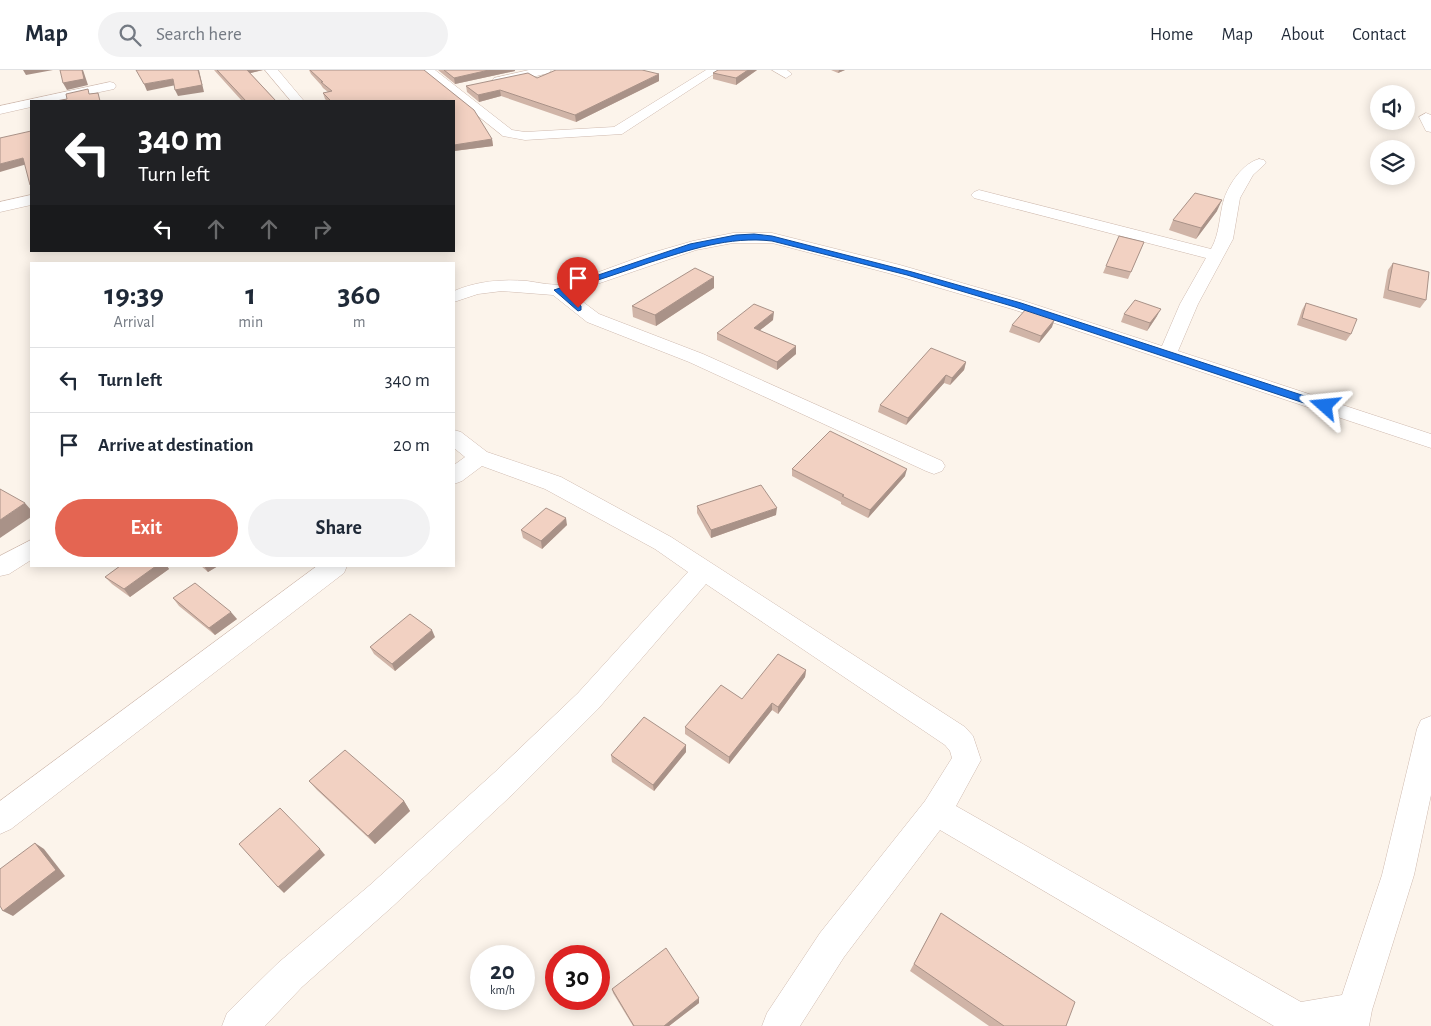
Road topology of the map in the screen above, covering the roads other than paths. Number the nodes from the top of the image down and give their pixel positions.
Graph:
1 (291, 70) edge
2 (427, 70) edge
3 (545, 70) edge
4 (714, 70) edge
5 (272, 71) edge
6 (488, 83) edge
7 (110, 86) dead end
8 (470, 87) edge
9 (452, 90) junction
10 (45, 100) edge
11 (297, 100) edge
12 (30, 103) edge
13 (0, 110) edge
14 (1259, 164) dead end
15 (979, 195) dead end
16 (30, 200) edge
17 (0, 207) edge
18 (1216, 255) junction
19 (558, 290) junction
20 (455, 297) edge
21 (1167, 354) junction
22 (455, 438) edge
23 (1431, 441) edge
24 (479, 457) junction
25 (934, 466) dead end
26 (455, 475) edge
27 (30, 550) edge
28 (0, 567) edge
29 (334, 567) edge
30 (704, 570) junction
31 (1431, 729) edge
32 (936, 811) junction
33 (0, 819) edge
34 (1352, 1018) edge
35 (1300, 1023) edge
36 (240, 1026) edge
37 (780, 1026) edge

1 - 5 street
2 - 9 street
3 - 6 street
4 - 9 street
5 - 11 street
7 - 10 street
8 - 9 street
12 - 13 street
14 - 18 street
15 - 18 street
16 - 17 street
18 - 21 street
19 - 20 street
19 - 21 street
19 - 25 street
21 - 23 street
22 - 24 street
24 - 26 street
24 - 30 street
27 - 28 street
29 - 33 street
30 - 32 street
30 - 36 street
31 - 34 street
32 - 35 street
32 - 37 street
34 - 35 street

